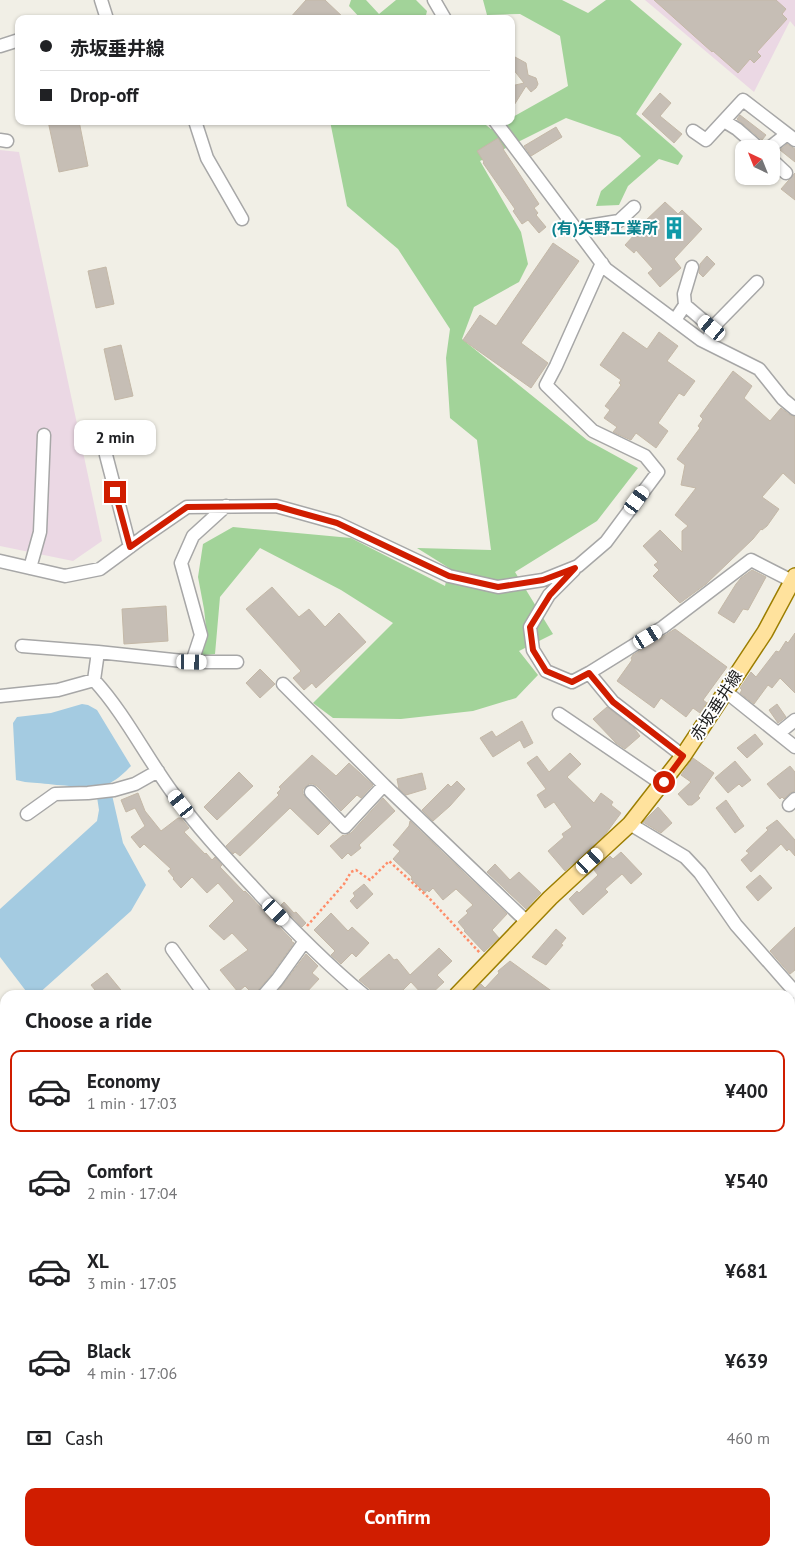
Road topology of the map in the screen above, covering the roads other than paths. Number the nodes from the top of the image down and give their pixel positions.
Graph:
1 (101, 0) edge
2 (434, 0) edge
3 (106, 15) edge
4 (443, 15) edge
5 (15, 41) edge
6 (0, 46) edge
7 (724, 121) junction
8 (196, 125) edge
9 (498, 125) edge
10 (693, 131) dead end
11 (791, 137) edge
12 (750, 140) edge
13 (780, 168) edge
14 (786, 174) dead end
15 (634, 207) dead end
16 (242, 218) dead end
17 (578, 232) junction
18 (602, 263) junction
19 (692, 266) dead end
20 (757, 282) dead end
21 (685, 305) junction
22 (675, 320) junction
23 (712, 328) junction
24 (708, 343) junction
25 (795, 408) edge
26 (44, 435) dead end
27 (106, 455) dead end
28 (226, 506) junction
29 (130, 547) junction
30 (0, 561) edge
31 (30, 568) junction
32 (575, 568) junction
33 (794, 579) edge
34 (22, 646) dead end
35 (98, 652) junction
36 (192, 662) junction
37 (237, 662) dead end
38 (589, 673) junction
39 (94, 680) junction
40 (282, 684) dead end
41 (725, 691) junction
42 (0, 696) edge
43 (559, 714) dead end
44 (795, 720) edge
45 (779, 733) junction
46 (795, 746) edge
47 (683, 756) junction
48 (158, 771) junction
49 (662, 784) junction
50 (384, 785) junction
51 (311, 792) dead end
52 (27, 814) dead end
53 (630, 824) junction
54 (527, 922) junction
55 (302, 939) junction
56 (172, 949) dead end
57 (201, 990) edge
58 (268, 990) edge
59 (358, 990) edge
60 (461, 990) edge
61 (793, 990) edge

1 - 3 street
2 - 4 street
5 - 6 street
7 - 10 street
7 - 11 street
7 - 12 street
8 - 16 street
9 - 17 street
13 - 14 street
15 - 17 street
17 - 18 street
18 - 22 street
18 - 32 street
19 - 21 street
20 - 23 street
21 - 22 street
21 - 23 street
22 - 24 street
23 - 24 street
24 - 25 street
26 - 31 street
27 - 29 street
28 - 29 street
28 - 32 street
28 - 36 street
29 - 31 street
30 - 31 street
32 - 38 street
33 - 38 street
33 - 41 main road, 赤坂垂井線
34 - 35 street
35 - 36 street
35 - 39 street
36 - 37 street
38 - 47 street
39 - 42 street
39 - 48 street
40 - 50 street
41 - 45 street
41 - 47 main road, 赤坂垂井線
43 - 49 street
44 - 45 street
45 - 46 street
47 - 49 main road, 赤坂垂井線
48 - 52 street
48 - 55 street
49 - 53 main road, 赤坂垂井線
50 - 51 street
50 - 54 street
53 - 54 main road, 赤坂垂井線
53 - 61 street
54 - 60 main road, 赤坂垂井線
55 - 58 street
55 - 59 street
56 - 57 street

